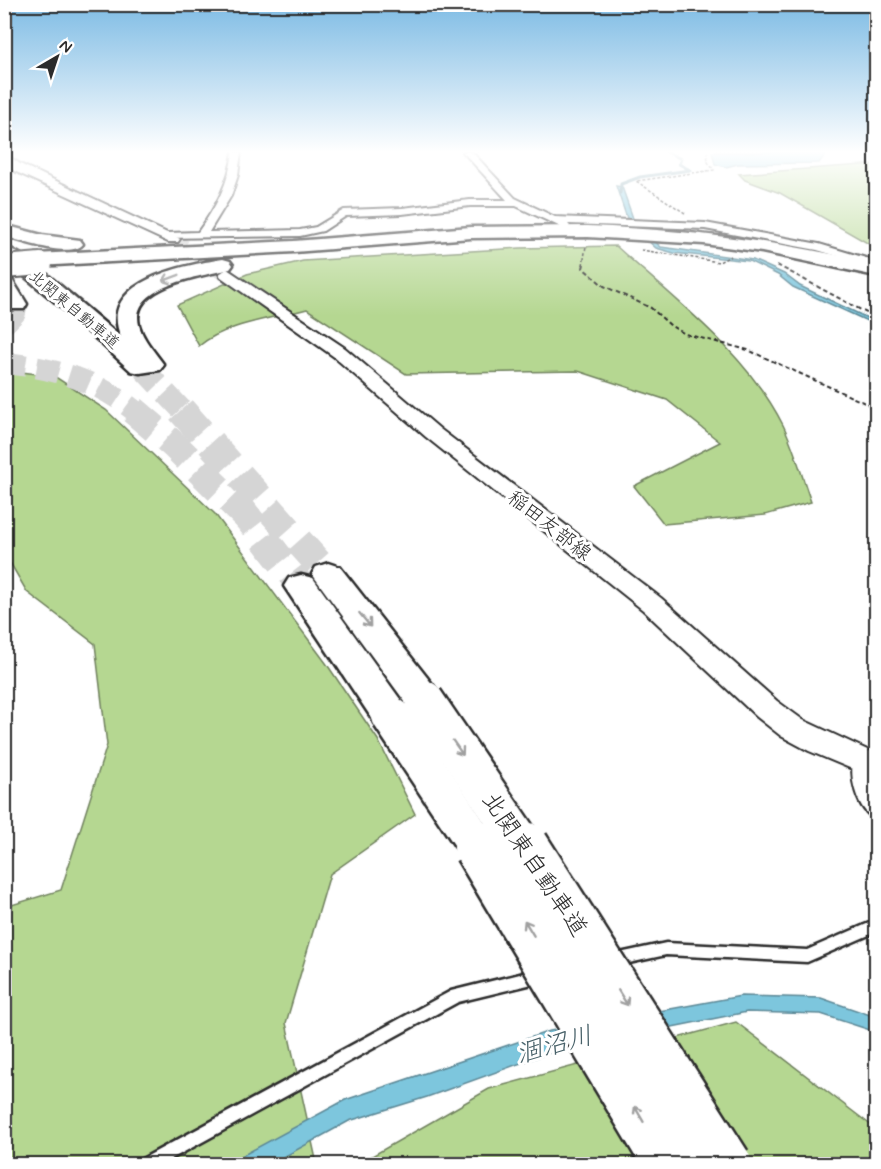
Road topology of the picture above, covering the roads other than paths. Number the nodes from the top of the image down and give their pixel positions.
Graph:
1 (102, 207) edge
2 (221, 207) edge
3 (440, 207) edge
4 (525, 207) edge
5 (554, 220) junction
6 (566, 226) dead end
7 (4, 230) edge
8 (202, 234) junction
9 (170, 238) joint
10 (414, 240) junction
11 (4, 250) edge
12 (4, 262) edge
13 (39, 262) junction
14 (876, 264) edge
15 (4, 269) edge
16 (876, 270) edge
17 (226, 274) tunnel mouth
18 (876, 275) edge
19 (4, 282) edge
20 (16, 304) dead end
21 (121, 376) tunnel mouth
22 (314, 580) tunnel mouth
23 (408, 708) junction
24 (870, 765) edge
25 (876, 809) edge
26 (876, 926) edge
27 (147, 1164) edge
28 (669, 1164) edge
29 (726, 1164) edge

1 - 9 main road
2 - 8 street
3 - 8 street
4 - 5 street
5 - 6 street
5 - 14 street
7 - 10 highway
8 - 9 street
10 -> 11 highway, 北関東自動車道
10 - 13 highway
10 - 16 highway
10 - 18 highway
12 - 13 highway
13 - 15 highway, bridge
15 - 21 highway, 北関東自動車道
17 - 24 main road, 稲田友部線
19 - 20 highway
22 - 23 highway, 北関東自動車道
28 -> 23 highway, 北関東自動車道, bridge
23 -> 29 highway, 北関東自動車道, bridge
24 - 25 street
26 - 27 lane

